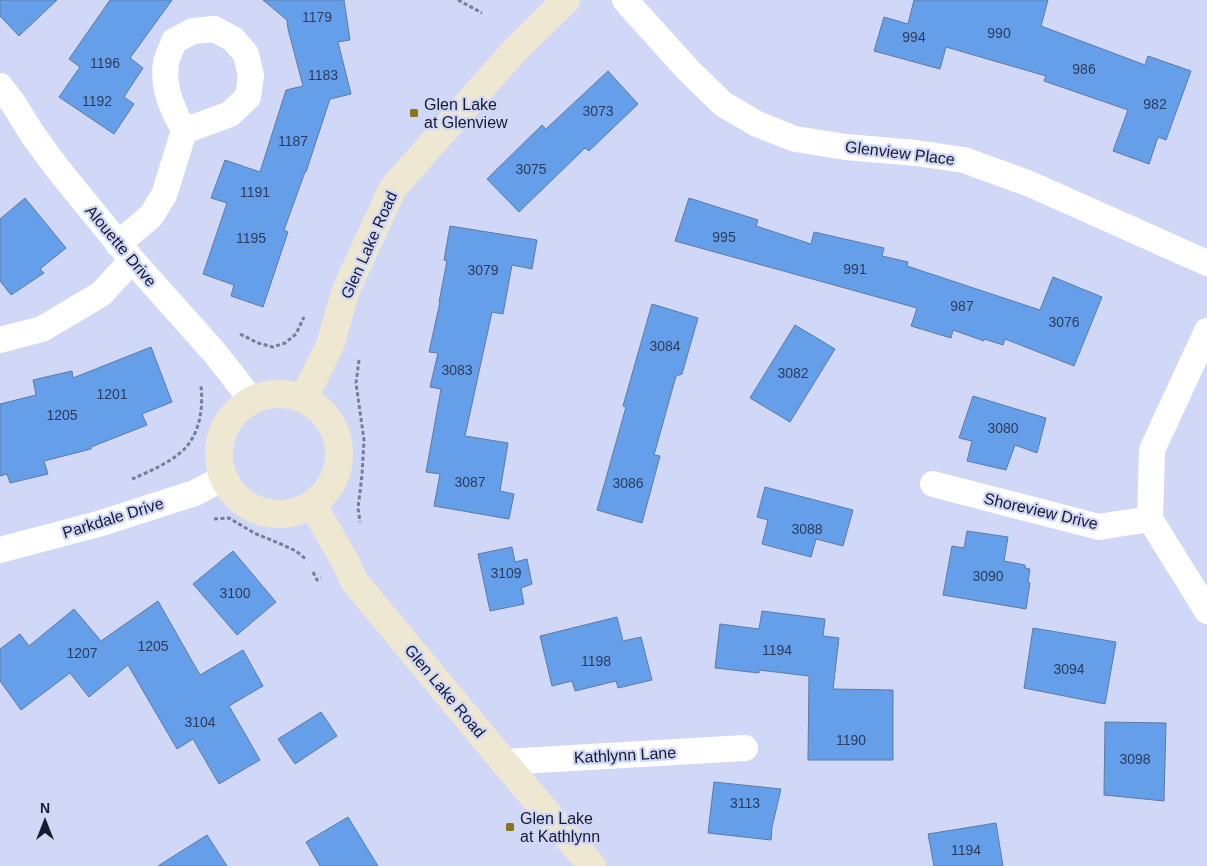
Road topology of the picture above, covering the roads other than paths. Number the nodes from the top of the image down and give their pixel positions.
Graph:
1 (566, 0) edge
2 (625, 0) edge
3 (0, 86) edge
4 (184, 131) dead end
5 (125, 252) junction
6 (1207, 263) edge
7 (1207, 331) edge
8 (0, 340) edge
9 (304, 398) junction
10 (251, 399) junction
11 (224, 478) junction
12 (933, 484) dead end
13 (313, 505) junction
14 (1150, 519) junction
15 (0, 550) edge
16 (1207, 611) edge
17 (745, 748) dead end
18 (504, 762) junction
19 (592, 866) edge

1 - 9 street, Glen Lake Road
2 - 6 street, Glenview Place
3 - 5 street, Alouette Drive
4 - 5 street
5 - 8 street
5 - 10 street, Alouette Drive
7 - 14 street
9 - 10 street
9 - 13 street
10 - 11 street
11 - 13 street
11 - 15 street, Parkdale Drive
12 - 14 street, Shoreview Drive
13 - 18 street, Glen Lake Road
14 - 16 street
17 - 18 street, Kathlynn Lane
18 - 19 street, Glen Lake Road

